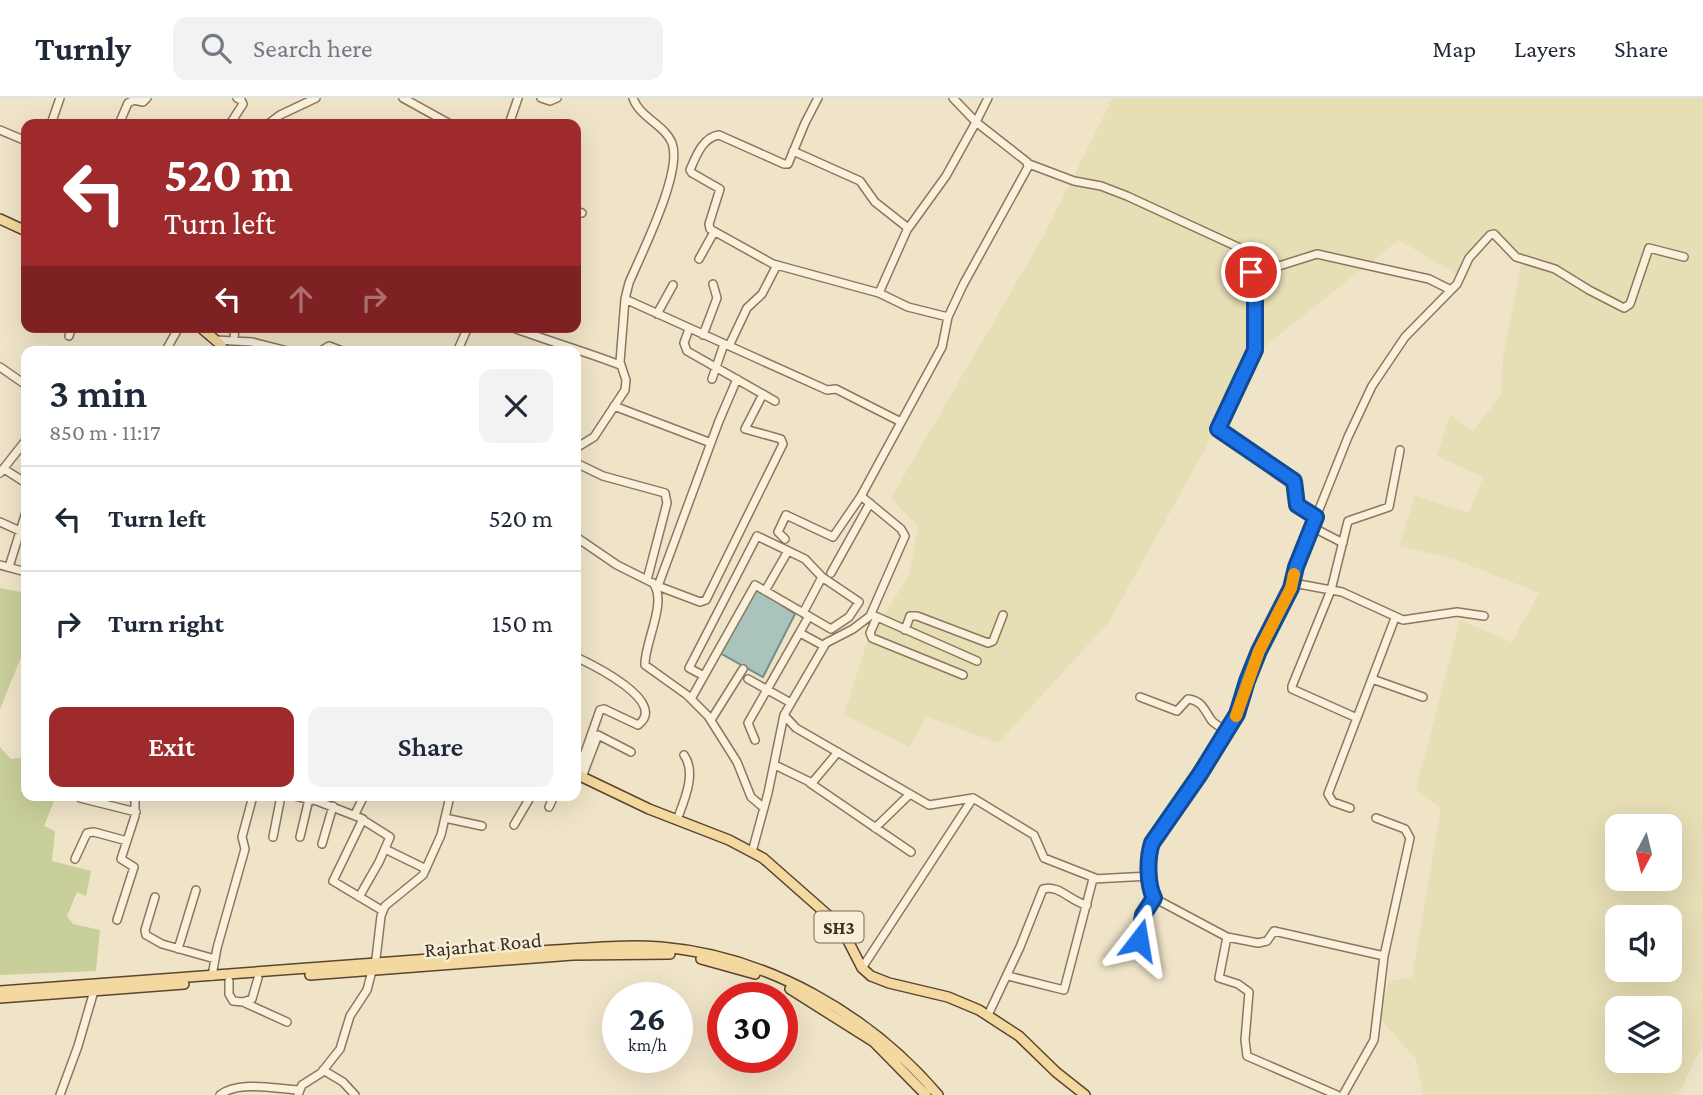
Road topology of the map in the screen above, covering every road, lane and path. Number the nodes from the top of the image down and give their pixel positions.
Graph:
1 (60, 98) edge
2 (147, 98) edge
3 (237, 98) edge
4 (316, 98) edge
5 (403, 98) edge
6 (517, 98) edge
7 (541, 98) edge
8 (557, 98) edge
9 (633, 98) edge
10 (818, 98) edge
11 (953, 98) edge
12 (988, 98) edge
13 (53, 119) edge
14 (122, 119) edge
15 (233, 119) edge
16 (275, 119) edge
17 (441, 119) edge
18 (511, 119) edge
19 (976, 122) junction
20 (0, 130) edge
21 (21, 139) edge
22 (793, 151) junction
23 (674, 164) junction
24 (1029, 164) junction
25 (690, 170) junction
26 (0, 219) edge
27 (908, 228) junction
28 (21, 229) edge
29 (714, 232) junction
30 (1245, 251) junction
31 (1684, 257) dead end
32 (699, 258) dead end
33 (777, 265) junction
34 (713, 284) dead end
35 (673, 285) dead end
36 (1451, 290) junction
37 (878, 293) junction
38 (625, 299) junction
39 (657, 314) junction
40 (948, 317) junction
41 (689, 329) junction
42 (70, 333) edge
43 (207, 333) edge
44 (235, 333) edge
45 (524, 333) edge
46 (703, 335) junction
47 (69, 336) dead end
48 (216, 340) junction
49 (234, 340) junction
50 (727, 345) junction
51 (220, 346) edge
52 (268, 346) edge
53 (550, 346) edge
54 (581, 351) edge
55 (620, 365) junction
56 (0, 367) edge
57 (716, 367) junction
58 (712, 379) dead end
59 (737, 379) junction
60 (21, 382) edge
61 (763, 394) junction
62 (775, 401) dead end
63 (614, 406) junction
64 (901, 422) junction
65 (711, 443) junction
66 (581, 445) edge
67 (21, 446) edge
68 (1400, 450) dead end
69 (581, 465) edge
70 (2, 471) edge
71 (21, 480) edge
72 (861, 496) junction
73 (870, 503) junction
74 (1316, 517) junction
75 (0, 522) edge
76 (1312, 527) junction
77 (21, 528) edge
78 (20, 531) junction
79 (785, 539) dead end
80 (581, 540) edge
81 (1343, 543) junction
82 (788, 551) junction
83 (0, 565) edge
84 (9, 568) junction
85 (21, 569) edge
86 (827, 575) junction
87 (653, 583) junction
88 (1293, 583) junction
89 (1331, 590) junction
90 (765, 591) junction
91 (806, 614) junction
92 (1003, 615) dead end
93 (874, 616) junction
94 (1484, 616) dead end
95 (1395, 618) junction
96 (905, 630) junction
97 (800, 632) junction
98 (824, 646) junction
99 (581, 659) edge
100 (977, 660) dead end
101 (743, 669) dead end
102 (963, 675) dead end
103 (704, 676) junction
104 (748, 679) dead end
105 (1372, 679) junction
106 (767, 690) junction
107 (1140, 697) dead end
108 (1423, 697) dead end
109 (691, 699) junction
110 (791, 703) junction
111 (784, 715) junction
112 (1357, 718) junction
113 (711, 720) junction
114 (1227, 731) junction
115 (755, 740) dead end
116 (631, 752) dead end
117 (838, 752) junction
118 (684, 755) dead end
119 (775, 765) junction
120 (581, 766) edge
121 (581, 769) edge
122 (581, 776) edge
123 (810, 783) junction
124 (909, 794) junction
125 (973, 798) junction
126 (92, 801) edge
127 (135, 801) edge
128 (252, 801) edge
129 (280, 801) edge
130 (309, 801) edge
131 (316, 801) edge
132 (362, 801) edge
133 (449, 801) edge
134 (528, 801) edge
135 (552, 801) edge
136 (332, 806) junction
137 (549, 807) dead end
138 (764, 808) junction
139 (1350, 808) dead end
140 (136, 812) junction
141 (355, 814) junction
142 (444, 818) junction
143 (1376, 818) dead end
144 (363, 820) junction
145 (677, 820) junction
146 (514, 825) dead end
147 (482, 826) dead end
148 (875, 828) junction
149 (273, 837) dead end
150 (300, 837) dead end
151 (127, 841) junction
152 (322, 844) dead end
153 (385, 849) junction
154 (752, 852) junction
155 (911, 852) dead end
156 (75, 859) dead end
157 (426, 869) junction
158 (1150, 876) junction
159 (1095, 878) junction
160 (196, 890) dead end
161 (156, 897) dead end
162 (359, 897) junction
163 (1154, 898) junction
164 (1087, 905) junction
165 (383, 911) junction
166 (117, 920) dead end
167 (1227, 937) junction
168 (178, 949) junction
169 (1136, 952) dead end
170 (1384, 956) junction
171 (215, 959) junction
172 (862, 968) junction
173 (374, 969) junction
174 (212, 976) junction
175 (1008, 976) junction
176 (258, 978) junction
177 (229, 981) junction
178 (0, 991) edge
179 (94, 991) junction
180 (0, 998) edge
181 (243, 1002) junction
182 (988, 1015) junction
183 (287, 1022) dead end
184 (323, 1070) junction
185 (298, 1092) edge
186 (60, 1095) edge
187 (220, 1095) edge
188 (355, 1095) edge
189 (926, 1095) edge
190 (938, 1095) edge
191 (1085, 1095) edge
192 (1337, 1095) edge
193 (1343, 1095) edge

1 - 13 street
2 - 14 street
3 - 15 street
4 - 16 street
5 - 17 street
6 - 18 street
7 - 8 street
9 - 23 street
10 - 22 street
11 - 19 street
12 - 19 street
19 - 24 street
19 - 27 street
20 - 21 street
22 - 25 street
22 - 27 street
23 - 25 street
23 - 38 street
24 - 30 street
24 - 40 street
25 - 29 street
26 - 28 main road
27 - 37 street
29 - 32 street
29 - 33 street
30 - 36 street
30 - 74 street
31 - 36 street
33 - 37 street
33 - 50 street
34 - 46 street
35 - 39 street
36 - 74 street
37 - 40 street
38 - 39 street
38 - 55 street
39 - 41 street
40 - 64 street
41 - 46 street
41 - 57 street
42 - 47 street
43 - 48 main road
44 - 49 street
45 - 53 street
46 - 50 street
48 - 49 street
48 - 51 main road
49 - 52 street
50 - 57 street
50 - 64 street
54 - 55 street
55 - 63 street
56 - 60 street
57 - 58 street
57 - 59 street
59 - 61 street
59 - 65 street
61 - 62 street
61 - 87 street
63 - 65 street
63 - 66 street
64 - 72 street
65 - 87 street
67 - 70 street
68 - 81 street
69 - 87 street
70 - 71 street
72 - 73 street
72 - 79 street
73 - 86 street
73 - 93 street
74 - 76 street
75 - 78 street
76 - 81 street
76 - 88 street
77 - 78 street
78 - 84 street
80 - 87 street
81 - 89 street
82 - 86 street
82 - 90 street
82 - 103 street
83 - 84 street
84 - 85 street
86 - 91 street
86 - 91 street
87 - 109 street
88 - 89 street
88 - 114 street
89 - 95 street
89 - 112 street
90 - 91 street
90 - 103 street
91 - 97 street
92 - 96 street
93 - 96 street
93 - 98 street
93 - 102 street
94 - 95 street
95 - 105 street
96 - 100 street
97 - 98 street
97 - 106 street
98 - 110 street
99 - 120 street
101 - 113 street
103 - 109 street
104 - 106 street
105 - 108 street
105 - 112 street
106 - 110 street
106 - 115 street
107 - 114 street
109 - 113 street
110 - 111 street
111 - 117 street
111 - 119 street
112 - 139 street
113 - 138 street
114 - 158 street
116 - 121 street
117 - 123 street
117 - 124 street
118 - 145 street
119 - 123 street
119 - 138 street
122 - 145 main road, SH3
123 - 148 street
124 - 125 street
124 - 148 street
125 - 159 street
125 - 172 street
126 - 140 street
127 - 140 street
128 - 171 street
129 - 149 street
130 - 150 street
131 - 136 street
132 - 141 street
133 - 142 street
134 - 146 street
135 - 137 street
136 - 141 street
136 - 152 street
138 - 154 street
140 - 151 street
141 - 144 street
142 - 147 street
142 - 157 street
143 - 170 street
144 - 153 street
144 - 162 street
145 - 154 main road, SH3
148 - 155 street
151 - 156 street
151 - 166 street
153 - 157 street
153 - 162 street
154 - 172 main road, SH3
157 - 165 street
158 - 159 street
158 - 163 street
159 - 164 street
160 - 168 street
161 - 168 street
162 - 165 street
163 - 167 street
163 - 169 street
164 - 175 street
164 - 175 street
165 - 173 street
167 - 170 street
167 - 192 street
168 - 171 street
170 - 193 street
171 - 174 street
172 - 182 main road, SH3
173 - 174 main road
173 - 176 main road, Rajarhat Road
173 - 184 street
173 - 189 main road, Rajarhat Road
173 - 190 main road
174 - 178 main road
175 - 182 street
176 - 177 main road, Rajarhat Road
176 - 181 street
177 - 179 main road, Rajarhat Road
177 - 181 street
179 - 180 main road, Rajarhat Road
179 - 186 street
181 - 183 street
182 - 191 main road, SH3
184 - 185 street
184 - 188 street
185 - 187 street

